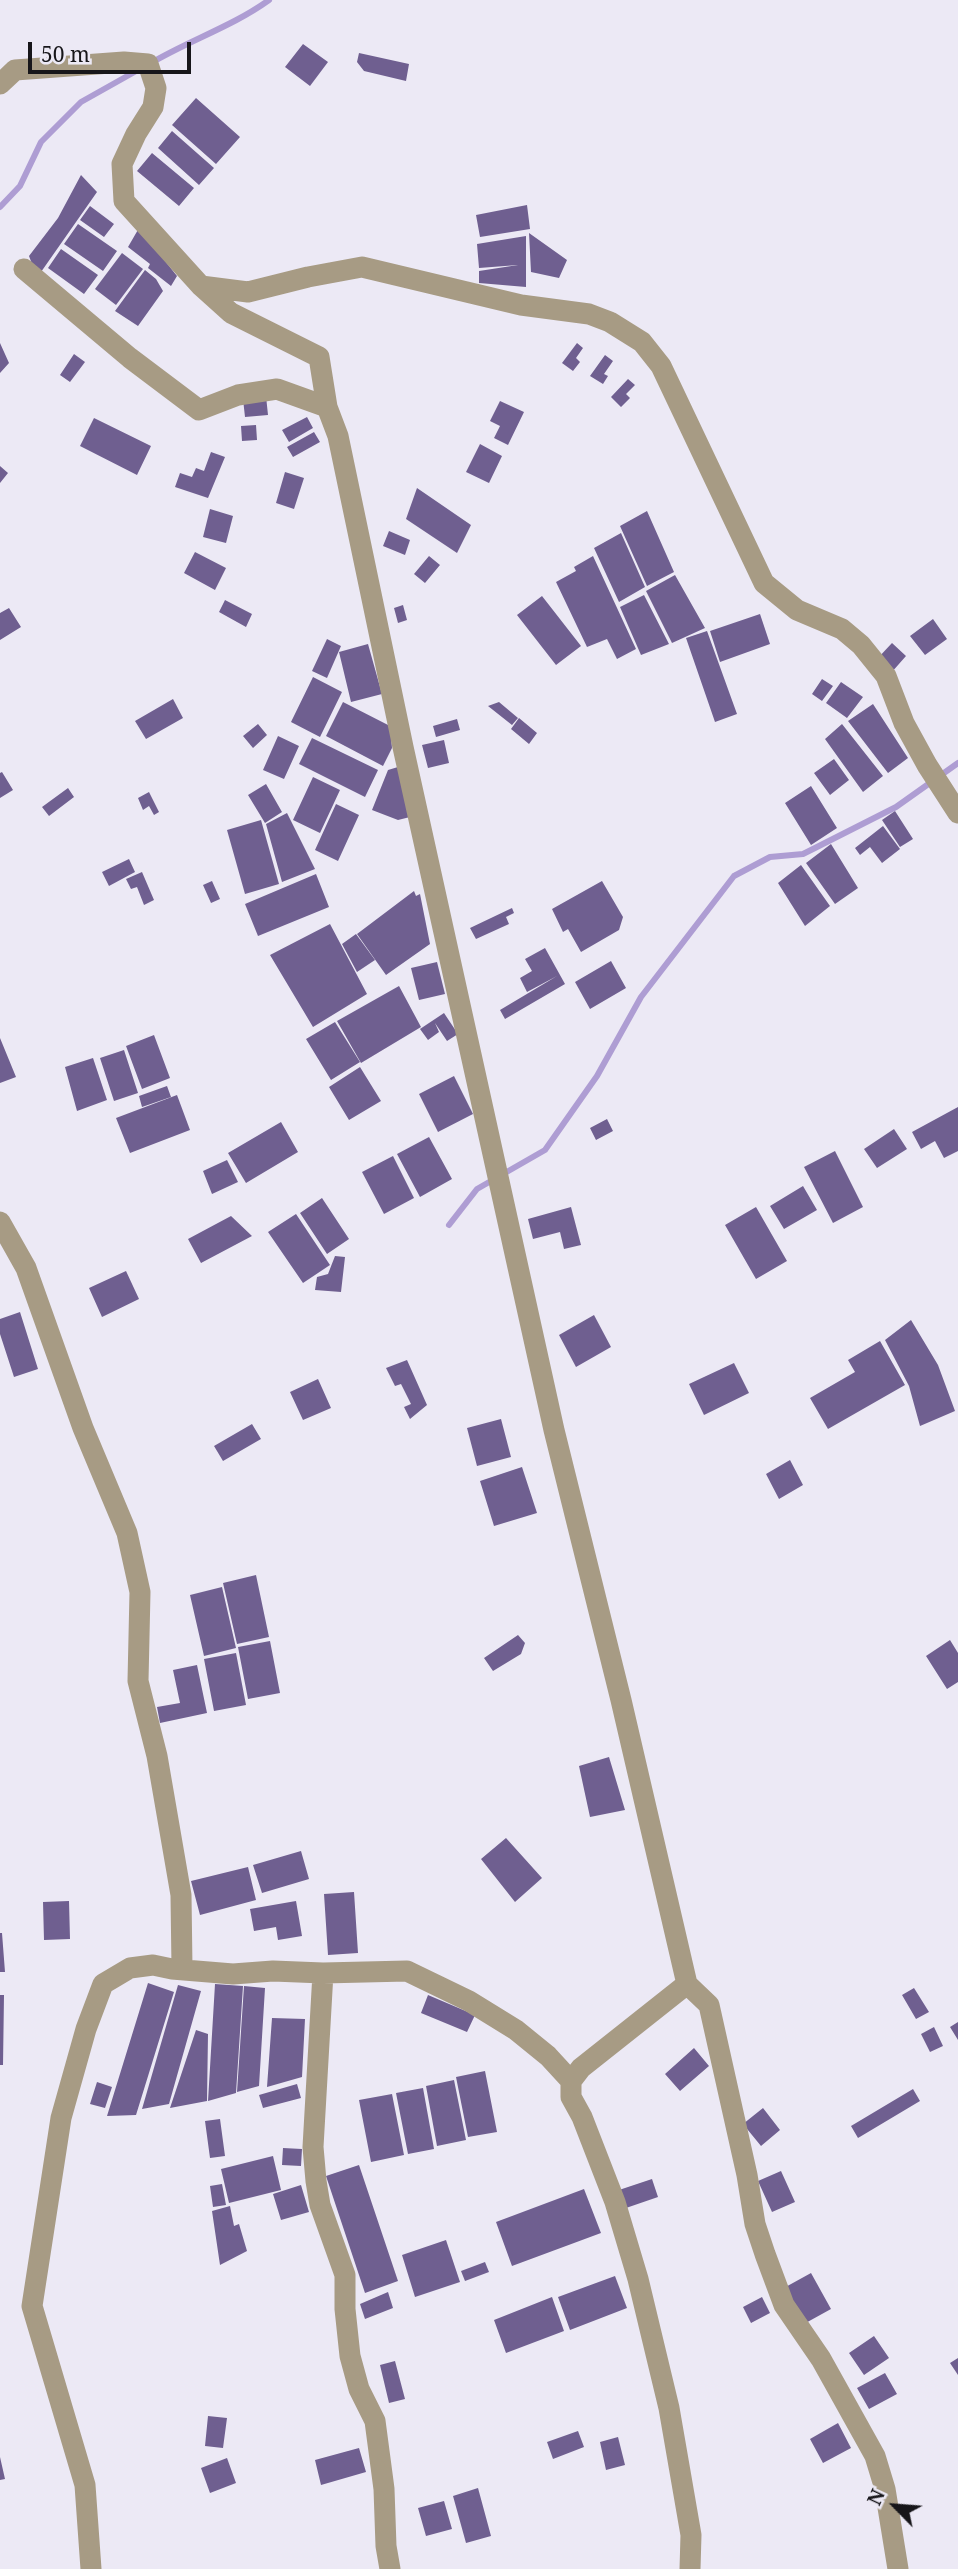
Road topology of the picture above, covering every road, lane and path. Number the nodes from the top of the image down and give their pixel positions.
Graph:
1 (0, 84) edge
2 (24, 270) dead end
3 (201, 286) junction
4 (327, 407) junction
5 (958, 813) edge
6 (0, 1222) edge
7 (182, 1968) junction
8 (323, 1973) junction
9 (687, 1984) junction
10 (571, 2081) junction
11 (91, 2569) edge
12 (390, 2569) edge
13 (690, 2569) edge
14 (898, 2569) edge

1 - 3 street
2 - 4 street
3 - 4 street
3 - 5 street
4 - 9 street
6 - 7 street
7 - 8 street
7 - 11 street
8 - 10 street
8 - 12 street
9 - 10 street
9 - 14 street
10 - 13 street

